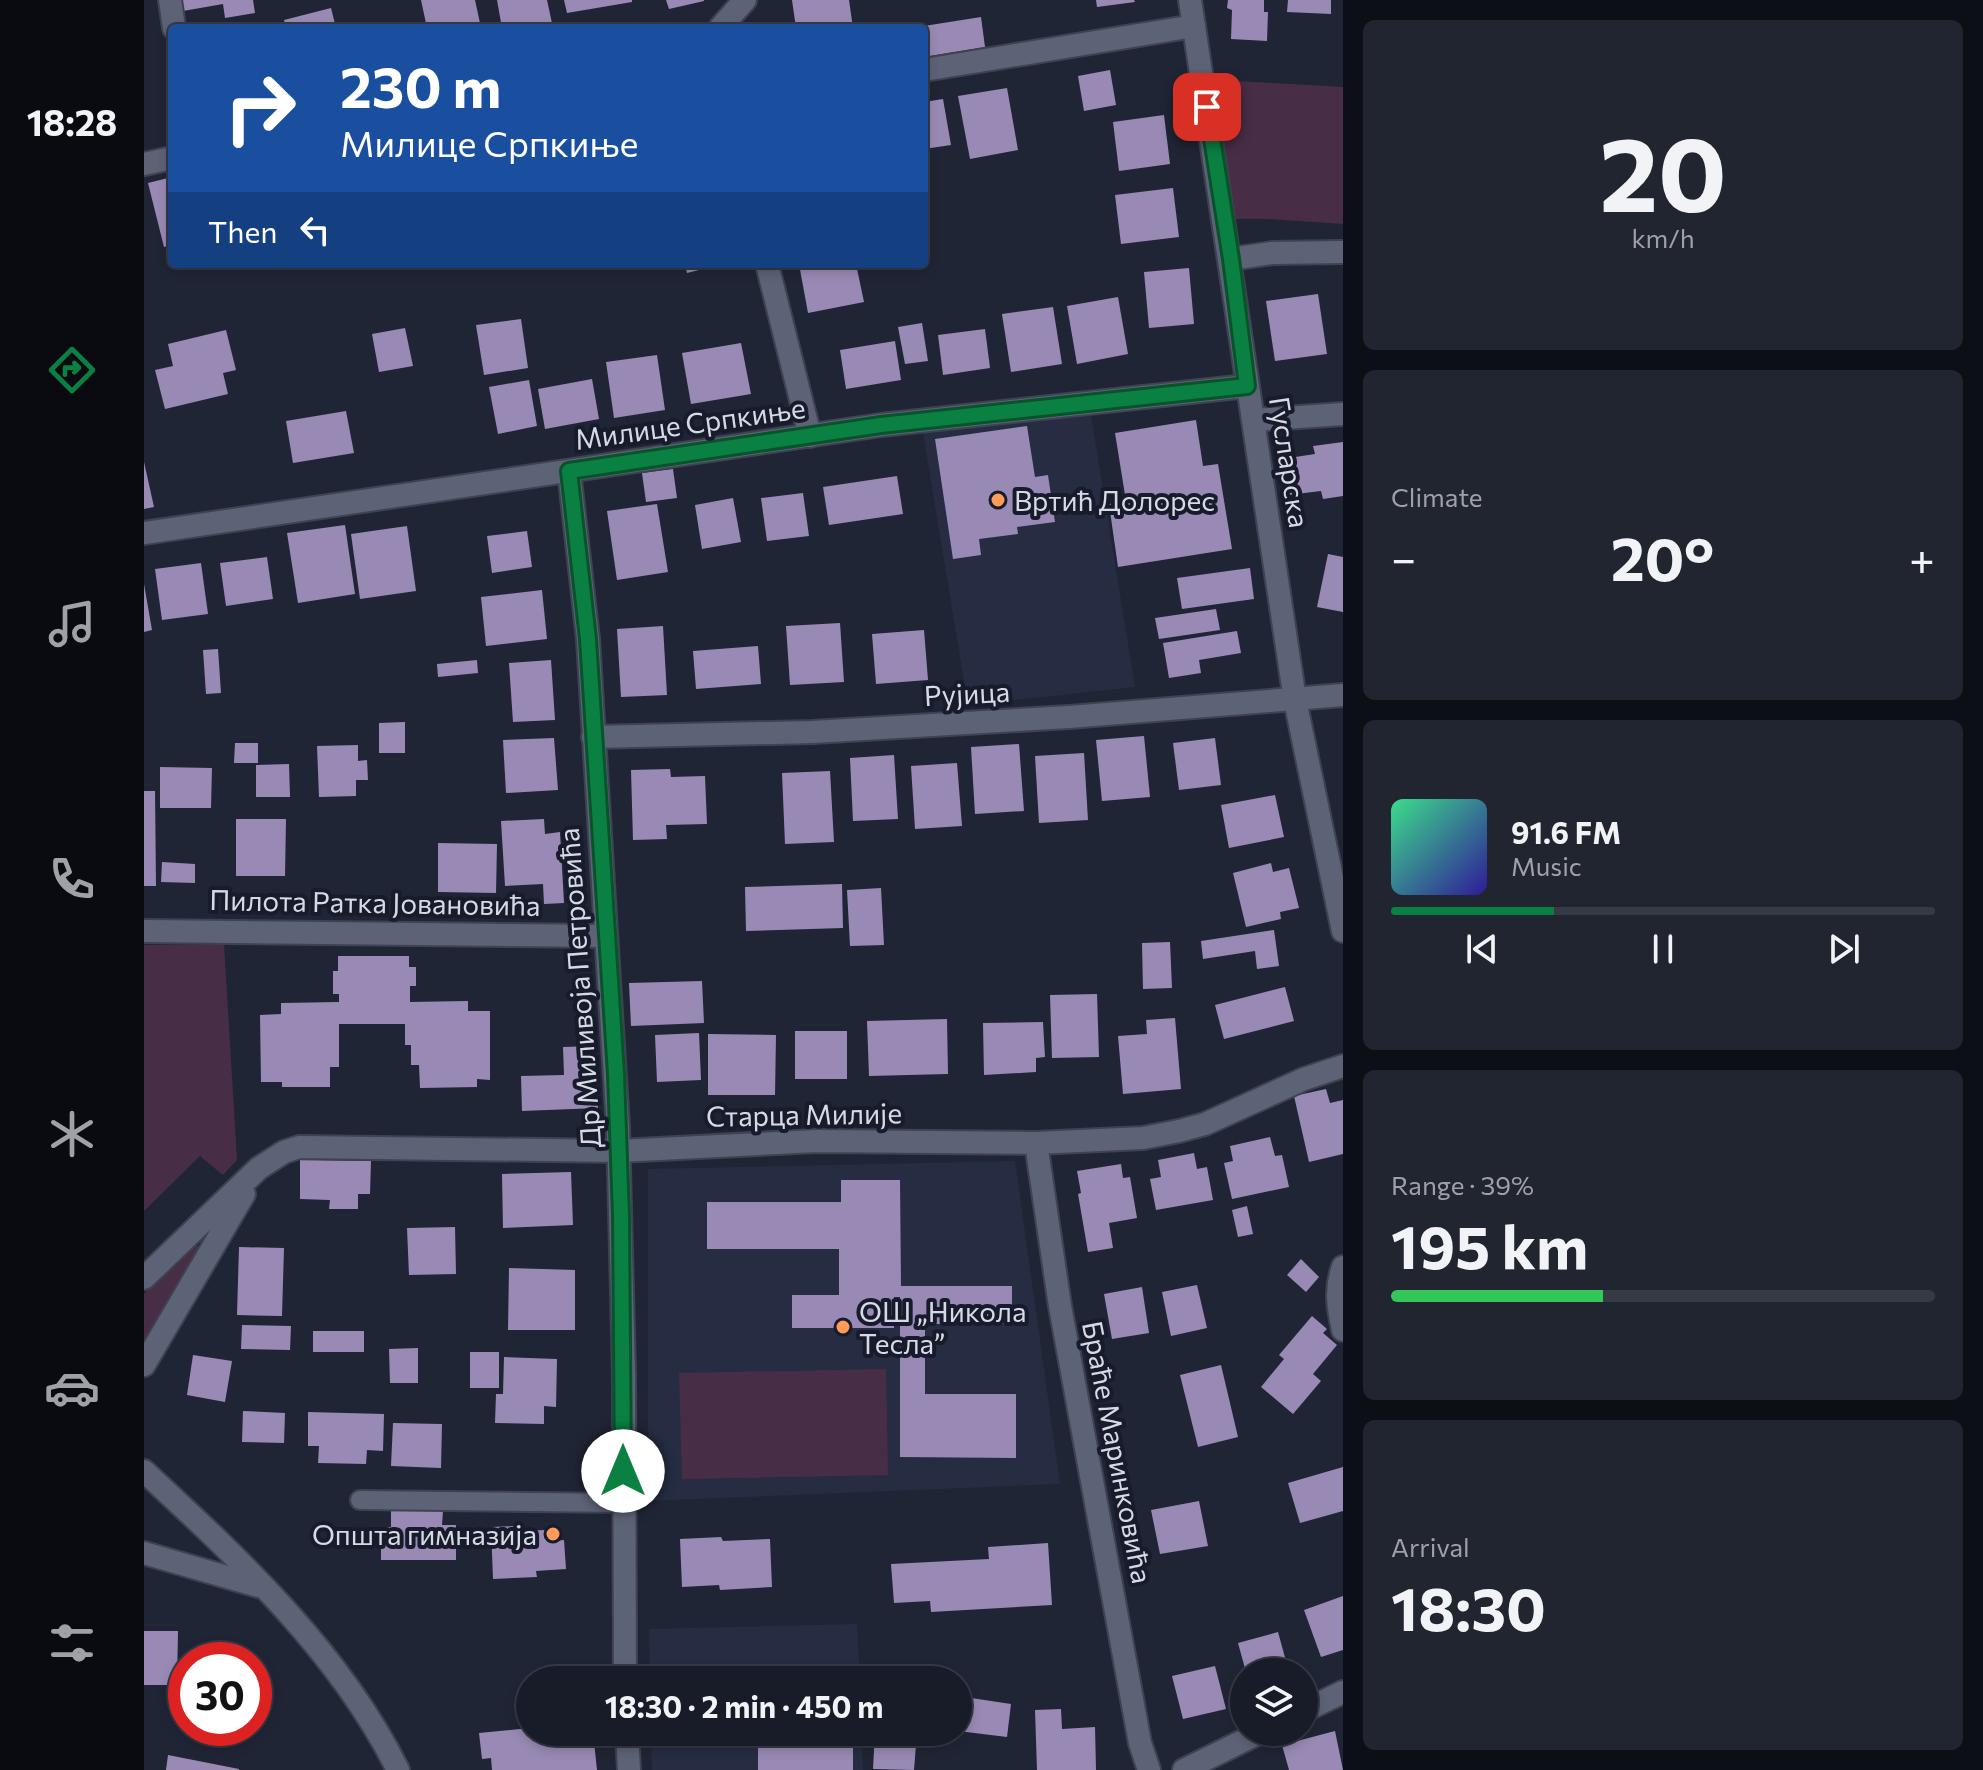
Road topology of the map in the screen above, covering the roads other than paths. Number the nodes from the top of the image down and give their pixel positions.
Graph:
1 (170, 0) edge
2 (745, 0) edge
3 (1190, 0) edge
4 (173, 24) edge
5 (724, 24) edge
6 (1194, 26) junction
7 (928, 69) edge
8 (168, 159) edge
9 (144, 164) edge
10 (1343, 252) edge
11 (1231, 259) junction
12 (768, 268) edge
13 (1247, 386) junction
14 (1343, 414) edge
15 (1254, 420) junction
16 (810, 436) junction
17 (569, 471) junction
18 (144, 533) edge
19 (1343, 695) edge
20 (1295, 700) junction
21 (593, 737) junction
22 (1333, 841) edge
23 (144, 931) edge
24 (1343, 931) edge
25 (605, 936) junction
26 (1343, 1066) edge
27 (1036, 1143) junction
28 (619, 1151) junction
29 (259, 1168) junction
30 (1343, 1267) edge
31 (144, 1278) edge
32 (1343, 1330) edge
33 (144, 1365) edge
34 (144, 1471) edge
35 (360, 1500) dead end
36 (623, 1503) junction
37 (144, 1553) edge
38 (264, 1587) junction
39 (625, 1666) edge
40 (1343, 1692) edge
41 (1318, 1704) edge
42 (628, 1746) edge
43 (1233, 1746) edge
44 (398, 1770) edge
45 (629, 1770) edge
46 (1149, 1770) edge
47 (1184, 1770) edge

1 - 4 street
2 - 5 street
3 - 6 street, Гусларска
6 - 7 street
6 - 11 street, Гусларска
8 - 9 street
10 - 11 street
11 - 13 street, Гусларска
12 - 16 street
13 - 15 street, Гусларска
13 - 16 street, Милице Српкиње
14 - 15 street
15 - 20 street, Гусларска
16 - 17 street, Милице Српкиње
17 - 18 street, Милице Српкиње
17 - 21 street, Др Миливоја Петровића
19 - 20 street, Рујица
20 - 21 street, Рујица
20 - 22 street, Гусларска
21 - 25 street, Др Миливоја Петровића
22 - 24 street, Гусларска
23 - 25 street, Пилота Ратка Јовановића
25 - 28 street, Др Миливоја Петровића
26 - 27 street, Старца Милије
27 - 28 street, Старца Милије
27 - 46 street, Браће Маринковића
28 - 29 street, Старца Милије
28 - 36 street, Др Миливоја Петровића
29 - 31 street, Старца Милије
29 - 33 street
30 - 32 street
34 - 38 street
35 - 36 lane
36 - 39 street, Др Миливоја Петровића
37 - 38 street
38 - 44 street
40 - 41 street
42 - 45 street
43 - 47 street

